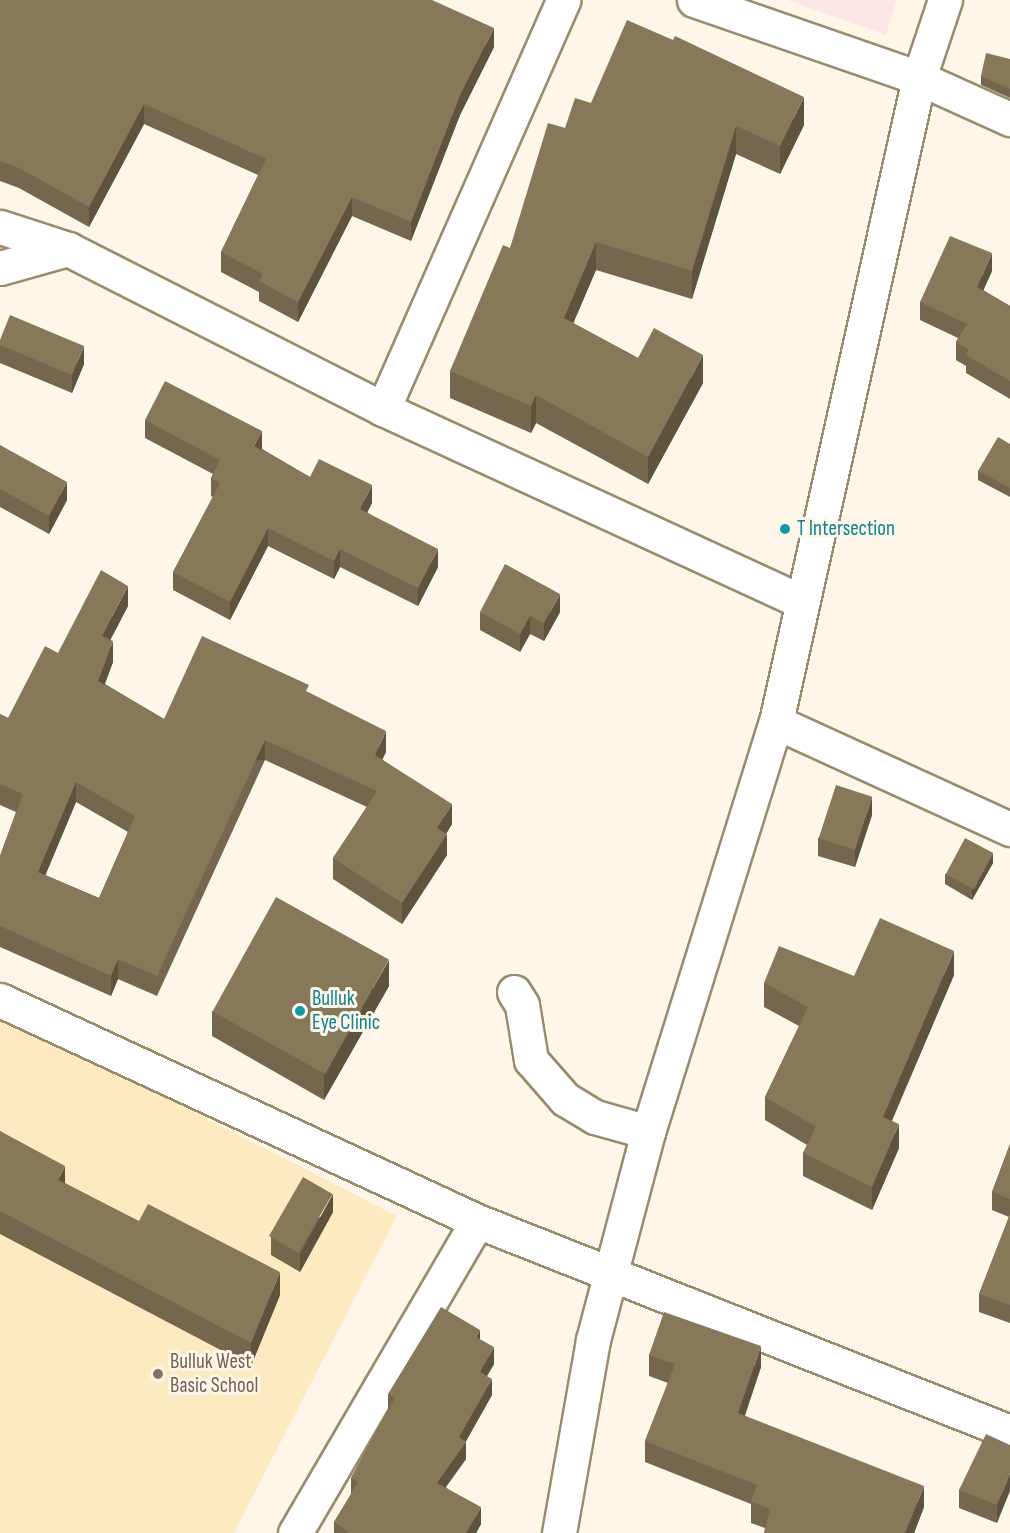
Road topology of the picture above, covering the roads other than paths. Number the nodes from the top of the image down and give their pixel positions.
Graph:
1 (563, 0) edge
2 (694, 0) edge
3 (945, 0) edge
4 (920, 78) junction
5 (1010, 119) edge
6 (0, 227) edge
7 (68, 249) junction
8 (0, 268) edge
9 (383, 409) junction
10 (800, 601) junction
11 (776, 722) junction
12 (1010, 829) edge
13 (514, 992) dead end
14 (0, 1000) edge
15 (648, 1132) junction
16 (477, 1221) junction
17 (615, 1271) junction
18 (1010, 1432) edge
19 (295, 1533) edge
20 (559, 1533) edge

1 - 9 street
2 - 4 street
3 - 4 street
4 - 5 street
4 - 10 street
6 - 7 street
7 - 8 street
7 - 9 street
9 - 10 street
10 - 11 street
11 - 12 street
11 - 15 street
13 - 15 street
14 - 16 street
15 - 17 street
16 - 17 street
16 - 19 street
17 - 18 street
17 - 20 street

